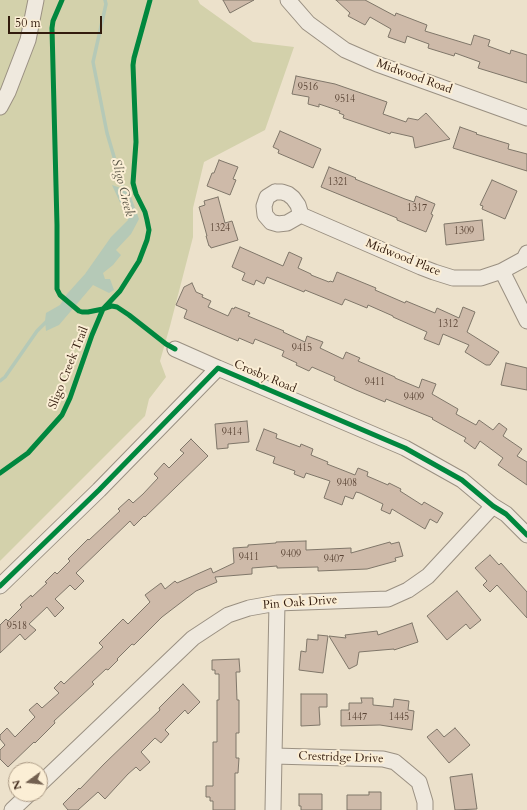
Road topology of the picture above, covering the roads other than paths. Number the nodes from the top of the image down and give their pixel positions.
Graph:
1 (36, 0) edge
2 (288, 0) edge
3 (0, 107) edge
4 (527, 118) edge
5 (301, 215) dead end
6 (527, 253) edge
7 (502, 271) junction
8 (527, 321) edge
9 (175, 349) dead end
10 (218, 368) junction
11 (493, 506) junction
12 (527, 535) edge
13 (0, 586) edge
14 (277, 603) junction
15 (274, 756) junction
16 (48, 776) edge
17 (20, 802) edge
18 (12, 810) edge
19 (273, 810) edge
20 (425, 810) edge

1 - 3 street
2 - 4 street, Midwood Road
5 - 7 street, Midwood Place
6 - 7 street, Midwood Place
7 - 8 street
9 - 10 street, Crosby Road
10 - 11 street, Crosby Road
10 - 13 street, Crosby Road
11 - 12 street, Crosby Road
11 - 14 street, Pin Oak Drive
14 - 15 street
14 - 16 street, Pin Oak Drive
15 - 19 street
15 - 20 street, Crestridge Drive
17 - 18 street

